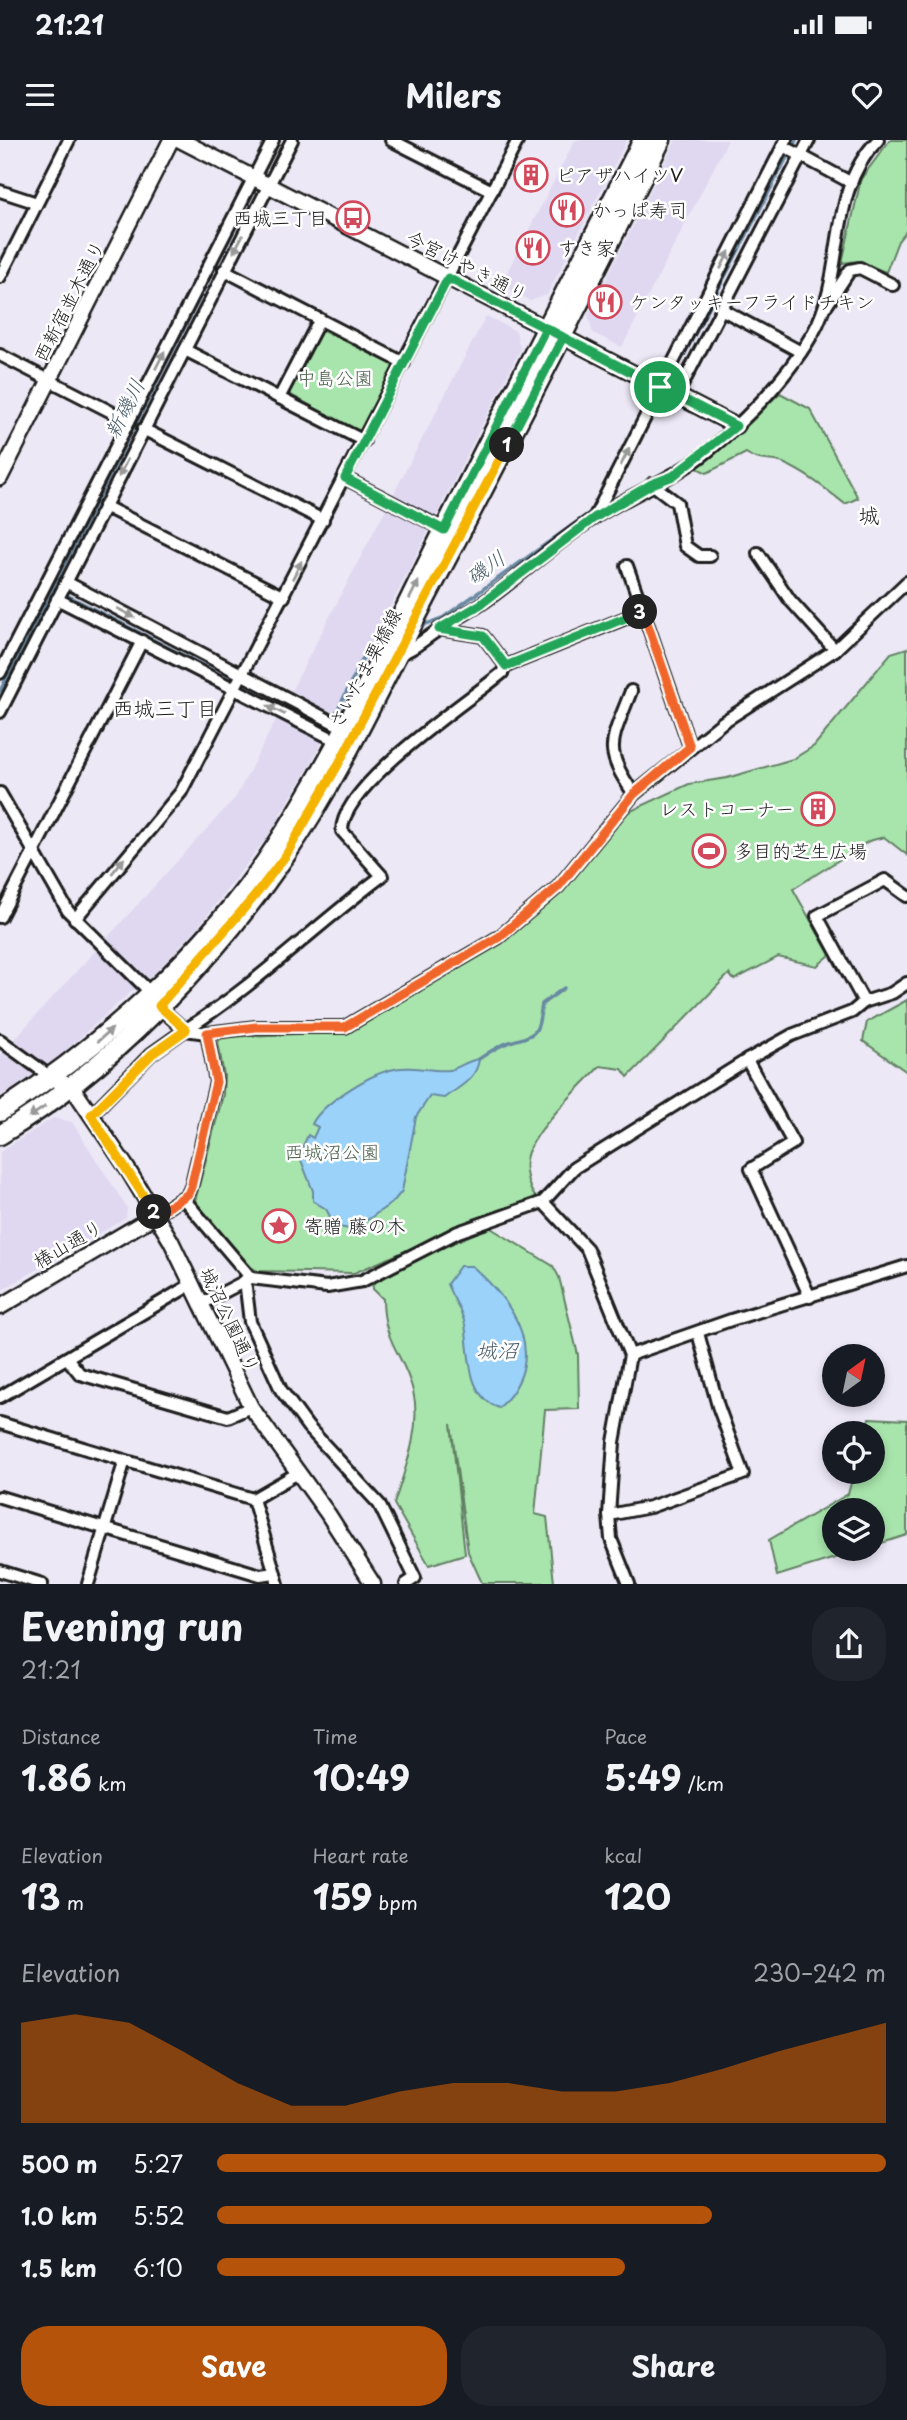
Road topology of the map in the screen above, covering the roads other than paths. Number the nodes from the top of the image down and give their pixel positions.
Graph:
1 (69, 140) edge
2 (171, 140) edge
3 (180, 140) edge
4 (273, 140) edge
5 (292, 140) edge
6 (391, 140) edge
7 (518, 140) edge
8 (643, 140) edge
9 (661, 140) edge
10 (809, 140) edge
11 (878, 140) edge
12 (784, 143) edge
13 (800, 157) junction
14 (254, 178) junction
15 (850, 182) junction
16 (269, 186) junction
17 (0, 191) edge
18 (492, 191) junction
19 (37, 203) junction
20 (224, 270) junction
21 (0, 277) edge
22 (448, 278) junction
23 (893, 285) dead end
24 (721, 309) junction
25 (824, 310) junction
26 (320, 319) junction
27 (546, 328) junction
28 (563, 337) junction
29 (185, 349) junction
30 (801, 352) junction
31 (0, 355) edge
32 (404, 363) junction
33 (50, 381) junction
34 (660, 387) junction
35 (677, 395) junction
36 (279, 398) junction
37 (129, 421) junction
38 (736, 426) junction
39 (144, 429) junction
40 (364, 441) junction
41 (0, 478) edge
42 (345, 478) junction
43 (652, 484) junction
44 (104, 506) junction
45 (594, 518) junction
46 (323, 520) junction
47 (444, 530) junction
48 (758, 553) dead end
49 (710, 556) dead end
50 (627, 566) dead end
51 (66, 582) junction
52 (907, 582) edge
53 (284, 597) junction
54 (57, 598) junction
55 (643, 611) junction
56 (439, 629) junction
57 (142, 641) junction
58 (835, 650) junction
59 (396, 656) junction
60 (506, 666) junction
61 (0, 673) edge
62 (244, 675) junction
63 (236, 690) junction
64 (631, 691) dead end
65 (0, 712) edge
66 (340, 734) junction
67 (690, 747) junction
68 (0, 793) edge
69 (634, 794) junction
70 (33, 851) junction
71 (907, 896) edge
72 (0, 917) edge
73 (75, 919) junction
74 (907, 983) edge
75 (154, 999) junction
76 (864, 1002) junction
77 (186, 1030) junction
78 (207, 1033) junction
79 (0, 1040) edge
80 (747, 1060) junction
81 (52, 1078) junction
82 (72, 1087) junction
83 (0, 1112) edge
84 (91, 1115) junction
85 (0, 1135) edge
86 (183, 1198) junction
87 (543, 1202) junction
88 (156, 1215) junction
89 (907, 1266) edge
90 (248, 1279) junction
91 (192, 1284) junction
92 (810, 1297) junction
93 (201, 1304) junction
94 (0, 1307) edge
95 (698, 1333) junction
96 (630, 1355) junction
97 (67, 1358) junction
98 (0, 1397) edge
99 (251, 1407) junction
100 (0, 1423) edge
101 (124, 1462) junction
102 (298, 1473) junction
103 (0, 1497) edge
104 (253, 1500) junction
105 (610, 1515) junction
106 (105, 1528) junction
107 (0, 1571) edge
108 (277, 1578) edge
109 (42, 1584) edge
110 (88, 1584) edge
111 (373, 1584) edge
112 (406, 1584) edge
113 (629, 1584) edge

1 - 19 street
2 - 33 street, 西新宿並木通り
3 - 14 street, 今宮けやき通り
4 - 14 street
5 - 16 street
6 - 18 street
7 - 18 street
8 - 27 main road, さいたま栗橋線
9 - 28 main road, さいたま栗橋線
10 - 13 street
11 - 15 street
12 - 13 street
34 -> 12 street
13 - 15 street
13 - 24 street
14 - 16 street, 今宮けやき通り
37 -> 14 street
15 - 25 street
16 -> 20 street
16 - 22 street, 今宮けやき通り
17 - 19 street
18 - 22 street
19 - 21 street
20 - 26 street
20 - 29 street
22 - 27 street, 今宮けやき通り
22 - 32 street
23 - 25 street
24 - 30 street
24 - 35 street
25 - 30 street
26 - 32 street
26 - 36 street
27 - 28 street, 今宮けやき通り
27 - 47 main road, さいたま栗橋線
28 - 34 street, 今宮けやき通り
28 - 59 main road, さいたま栗橋線
29 - 36 street
29 - 39 street
30 - 38 street
31 - 33 street
32 - 40 street
33 - 37 street
33 - 41 street, 西新宿並木通り
34 - 35 street, 今宮けやき通り
45 -> 34 street
35 - 38 street, 今宮けやき通り
36 - 40 street
37 - 61 street
38 - 43 street
39 -> 44 street
39 - 46 street
40 - 42 street
42 - 46 street
42 - 47 street
43 - 45 street
43 - 49 street
44 - 51 street
44 - 53 street
45 - 56 street
53 -> 46 street
66 -> 47 main road, さいたま栗橋線
48 - 58 street
50 - 55 street
51 - 54 street
51 -> 62 street
52 - 58 street
53 - 62 street
54 - 57 street
54 - 65 street
55 - 60 street
55 - 67 street
56 - 59 street
56 - 60 street
57 - 63 street
57 - 70 street
58 - 67 street
59 - 75 main road, さいたま栗橋線
60 - 77 street
62 - 63 street
62 - 66 street
66 -> 63 street
73 -> 63 street
64 - 69 street
66 - 75 main road, さいたま栗橋線
67 - 69 street
68 - 70 street
69 - 78 street
70 - 72 street
70 - 73 street
71 - 76 street
73 - 75 street
74 - 76 street
75 - 77 street
81 -> 75 main road, さいたま栗橋線
75 - 82 main road, さいたま栗橋線
76 - 80 street
77 - 78 street
77 - 84 street
78 - 86 street
79 - 81 street
80 - 87 street
80 - 92 street
81 - 82 street
81 - 83 main road, さいたま栗橋線
82 - 84 street, 城沼公園通り
82 -> 85 main road, さいたま栗橋線
84 - 88 street, 城沼公園通り
86 - 88 street
86 - 90 street
87 - 90 street
87 - 96 street
88 - 91 street, 城沼公園通り
88 - 94 street, 椿山通り
89 - 92 street
90 - 93 street
90 - 112 street
91 - 93 street, 城沼公園通り
91 - 97 street
92 - 95 street
93 - 99 street, 城沼公園通り
95 - 96 street
95 - 105 street
96 - 105 street
97 - 98 street
97 - 99 street
99 - 102 street, 城沼公園通り
100 - 101 street
101 - 104 street
101 - 106 street
102 - 104 street
102 - 111 street, 城沼公園通り
103 - 106 street
104 - 108 street
105 - 113 street
106 - 108 street
106 - 110 street
107 - 109 street

